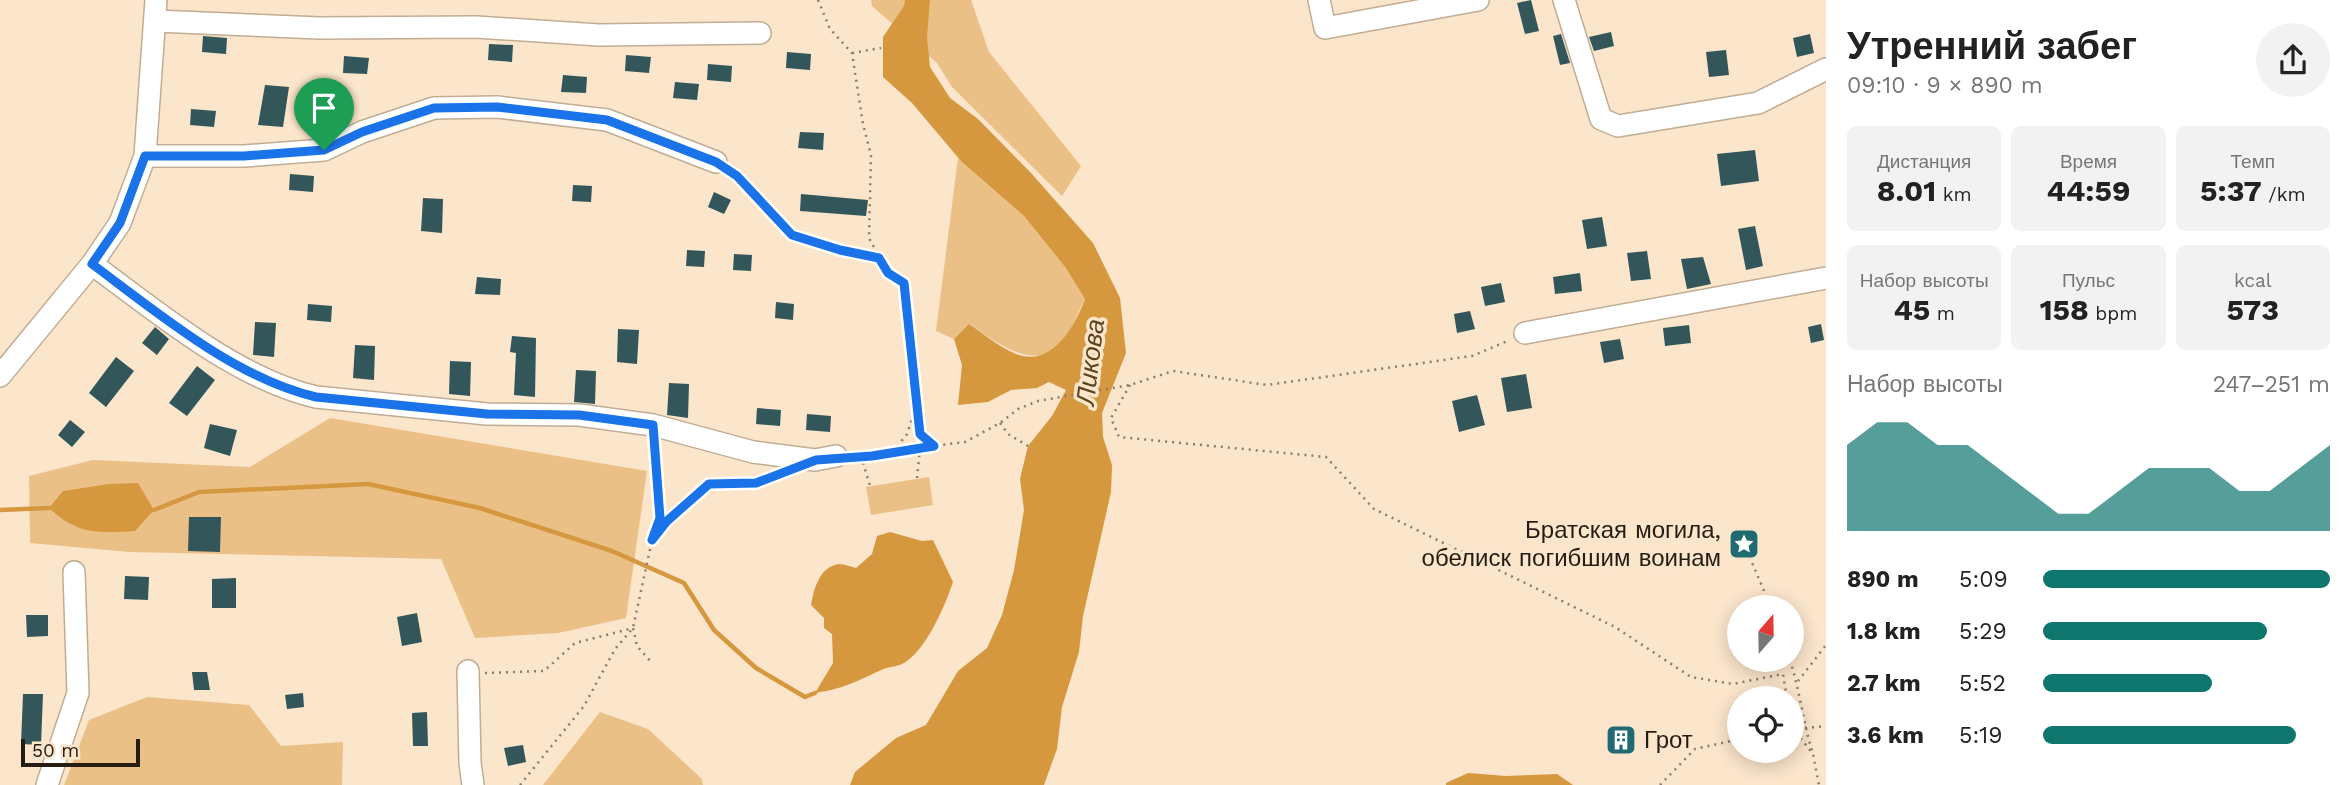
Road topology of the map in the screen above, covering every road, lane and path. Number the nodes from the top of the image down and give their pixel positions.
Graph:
1 (818, 0) edge
2 (1319, 0) edge
3 (1478, 0) edge
4 (1564, 0) edge
5 (156, 11) edge
6 (760, 33) dead end
7 (881, 48) dead end
8 (852, 53) junction
9 (1826, 69) edge
10 (145, 156) junction
11 (716, 162) joint
12 (879, 258) junction
13 (92, 264) junction
14 (1826, 278) edge
15 (1525, 333) joint
16 (0, 376) edge
17 (1130, 385) junction
18 (916, 405) junction
19 (1000, 424) junction
20 (653, 425) junction
21 (934, 446) junction
22 (1028, 446) dead end
23 (920, 448) junction
24 (893, 453) junction
25 (836, 456) joint
26 (861, 456) junction
27 (780, 474) dead end
28 (917, 478) dead end
29 (870, 486) dead end
30 (652, 540) junction
31 (1744, 544) dead end
32 (74, 572) dead end
33 (1766, 595) edge
34 (633, 628) junction
35 (1826, 645) edge
36 (651, 662) dead end
37 (468, 671) joint
38 (1794, 672) edge
39 (1797, 682) junction
40 (1785, 686) edge
41 (1826, 726) edge
42 (1805, 728) junction
43 (1727, 742) edge
44 (1804, 742) edge
45 (1813, 754) junction
46 (47, 785) edge
47 (473, 785) edge
48 (520, 785) edge
49 (1660, 785) edge
50 (1818, 785) edge

1 - 8 path
2 - 3 street
4 - 9 street
5 - 6 street
5 - 10 street
7 - 8 path
8 - 12 path
10 - 11 street
10 - 13 street
11 - 12 path
12 - 18 path
13 - 16 street
13 - 20 street
14 - 15 street
15 - 17 path
17 - 19 path
17 - 40 path
18 - 21 path
18 - 24 path
19 - 21 path
19 - 22 path
20 - 25 street
20 - 30 path
21 - 23 path
23 - 24 path
23 - 28 path
24 - 26 path
25 - 26 path
26 - 29 path
27 - 30 path
30 - 34 path
31 - 33 path
32 - 46 street
34 - 36 path
34 - 37 path
34 - 48 path
35 - 39 path
37 - 47 street
38 - 39 path
39 - 42 path
41 - 42 path
42 - 45 path
43 - 49 path
44 - 45 path
45 - 50 path

